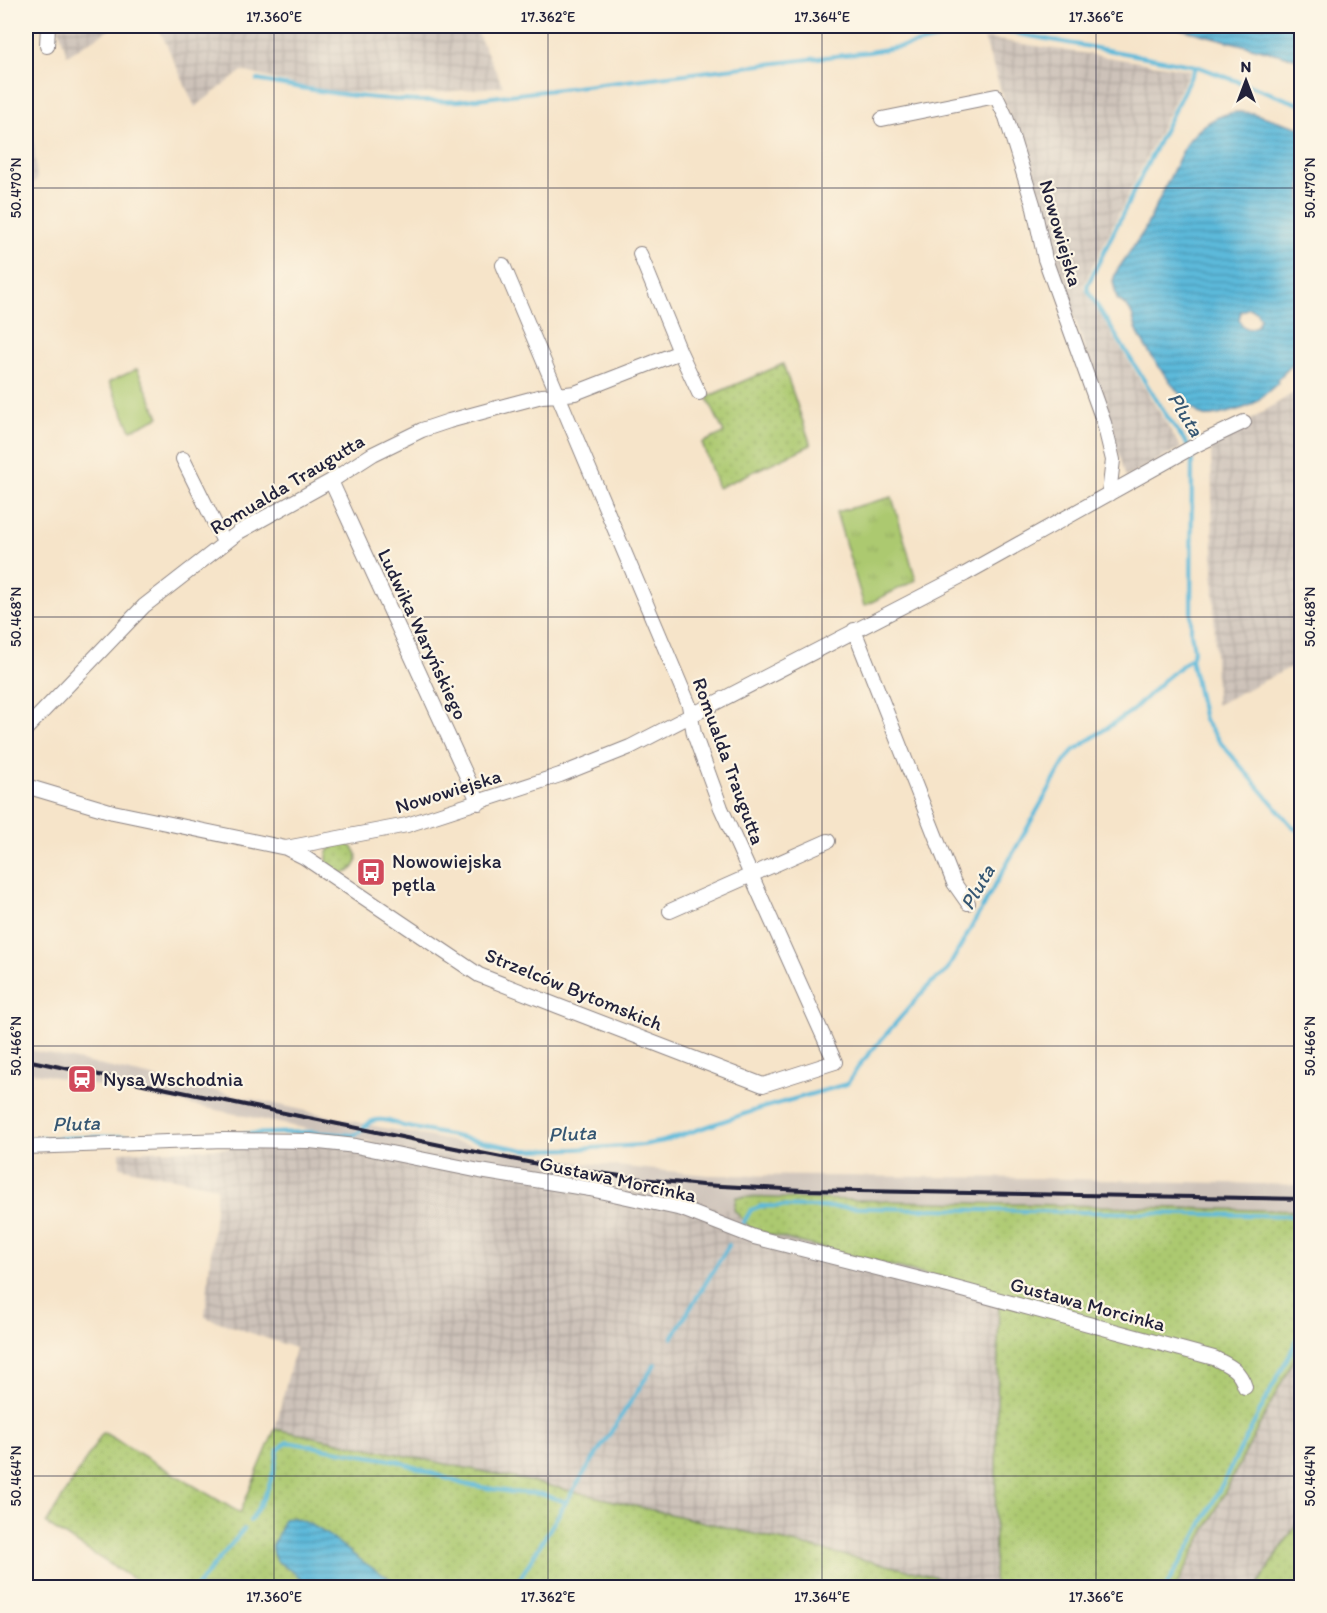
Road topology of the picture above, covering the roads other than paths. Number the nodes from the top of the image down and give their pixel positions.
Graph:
1 (48, 26) edge
2 (46, 46) dead end
3 (882, 119) dead end
4 (640, 254) dead end
5 (503, 265) dead end
6 (680, 352) junction
7 (699, 393) dead end
8 (558, 394) junction
9 (1244, 422) dead end
10 (183, 459) dead end
11 (331, 482) junction
12 (1109, 494) junction
13 (224, 542) junction
14 (854, 630) junction
15 (691, 716) junction
16 (26, 729) edge
17 (26, 786) edge
18 (479, 803) junction
19 (828, 841) dead end
20 (286, 848) junction
21 (751, 875) junction
22 (968, 903) dead end
23 (670, 911) dead end
24 (835, 1062) joint
25 (26, 1148) edge
26 (1245, 1387) dead end

1 - 2 street
3 - 12 street, Nowowiejska
4 - 6 street
5 - 8 street, Romualda Traugutta
6 - 7 street
6 - 8 street, Romualda Traugutta
8 - 11 street, Romualda Traugutta
8 - 15 street, Romualda Traugutta
9 - 12 street, Nowowiejska
10 - 13 street
11 - 13 street, Romualda Traugutta
11 - 18 street, Ludwika Waryńskiego
12 - 14 street, Nowowiejska
13 - 16 street, Romualda Traugutta
14 - 15 street, Nowowiejska
14 - 22 street
15 - 18 street, Nowowiejska
15 - 21 street, Romualda Traugutta
17 - 20 street, Nowowiejska
18 - 20 street, Nowowiejska
19 - 21 street, Romualda Traugutta
20 - 24 street, Strzelców Bytomskich
21 - 23 street, Romualda Traugutta
21 - 24 street, Romualda Traugutta
25 - 26 street, Gustawa Morcinka

